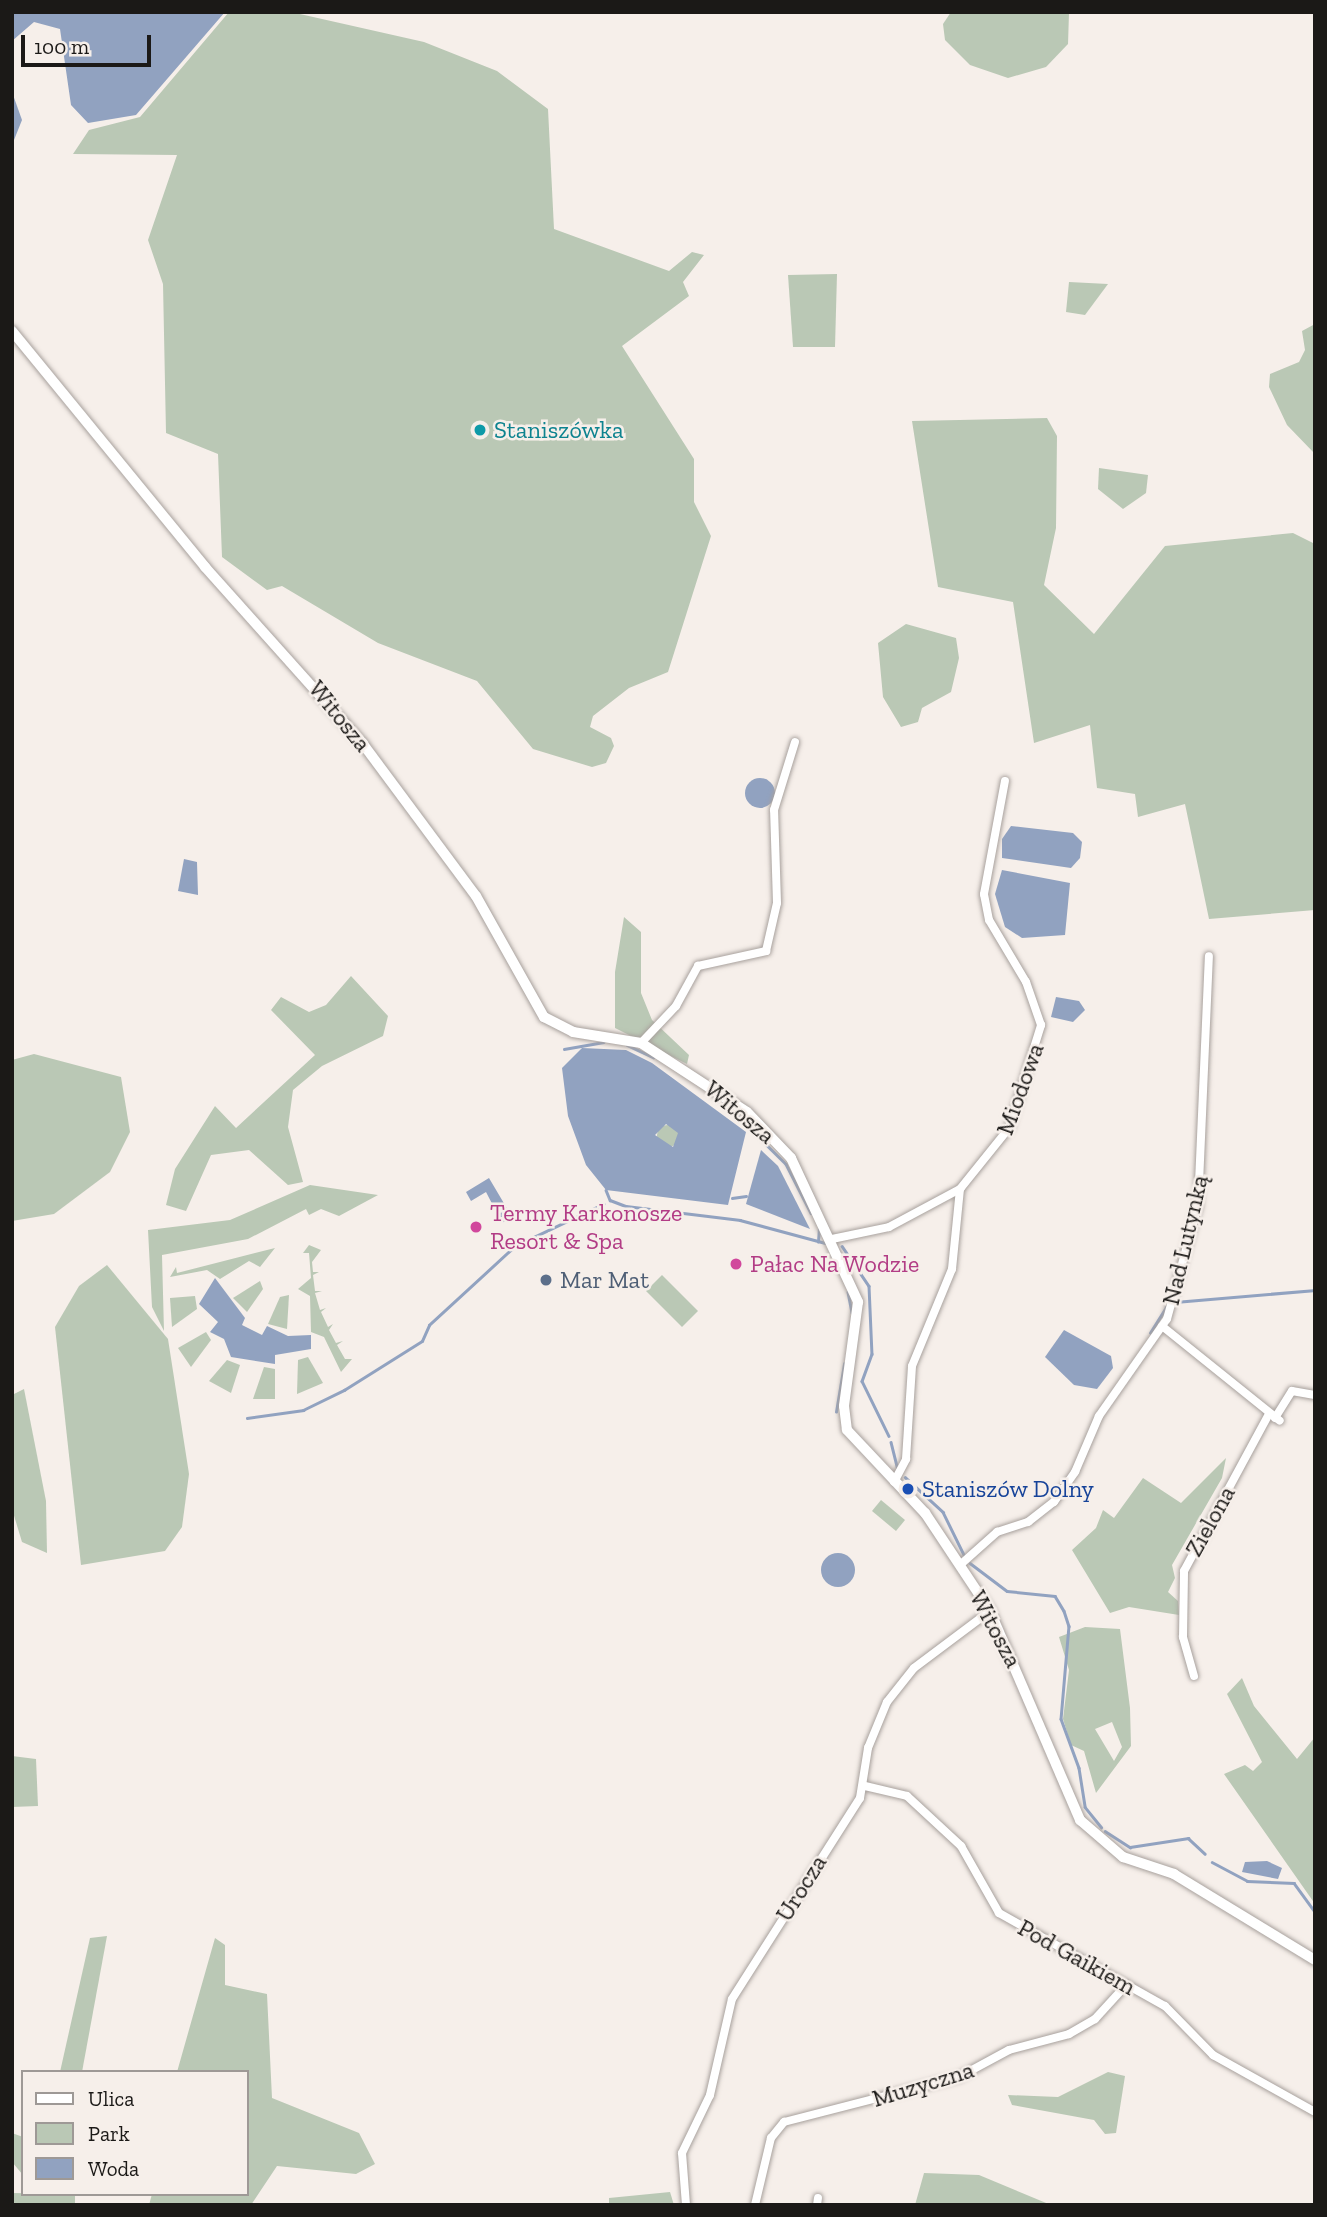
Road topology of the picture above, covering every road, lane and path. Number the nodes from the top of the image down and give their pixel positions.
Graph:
1 (12, 331) edge
2 (796, 742) dead end
3 (1005, 780) dead end
4 (1209, 956) dead end
5 (641, 1043) junction
6 (960, 1189) junction
7 (832, 1239) junction
8 (1162, 1326) junction
9 (1315, 1395) edge
10 (1275, 1418) junction
11 (894, 1482) junction
12 (960, 1565) junction
13 (990, 1611) junction
14 (1194, 1676) dead end
15 (865, 1786) junction
16 (1315, 1960) edge
17 (1128, 1984) junction
18 (1315, 2112) edge
19 (686, 2205) edge
20 (755, 2205) edge

1 - 5 street, Witosza
2 - 5 street
3 - 6 street, Miodowa
4 - 8 street, Nad Lutynką
5 - 7 street, Witosza
6 - 7 street, Miodowa
6 - 11 street
7 - 11 street, Witosza
8 - 10 street
8 - 12 street, Nad Lutynką
9 - 10 street, Zielona
10 - 14 street, Zielona
11 - 12 street, Witosza
12 - 13 street, Witosza
13 - 15 street, Urocza
13 - 16 street, Witosza
15 - 17 street, Pod Gaikiem
15 - 19 street, Urocza
17 - 18 street, Pod Gaikiem
17 - 20 street, Muzyczna

